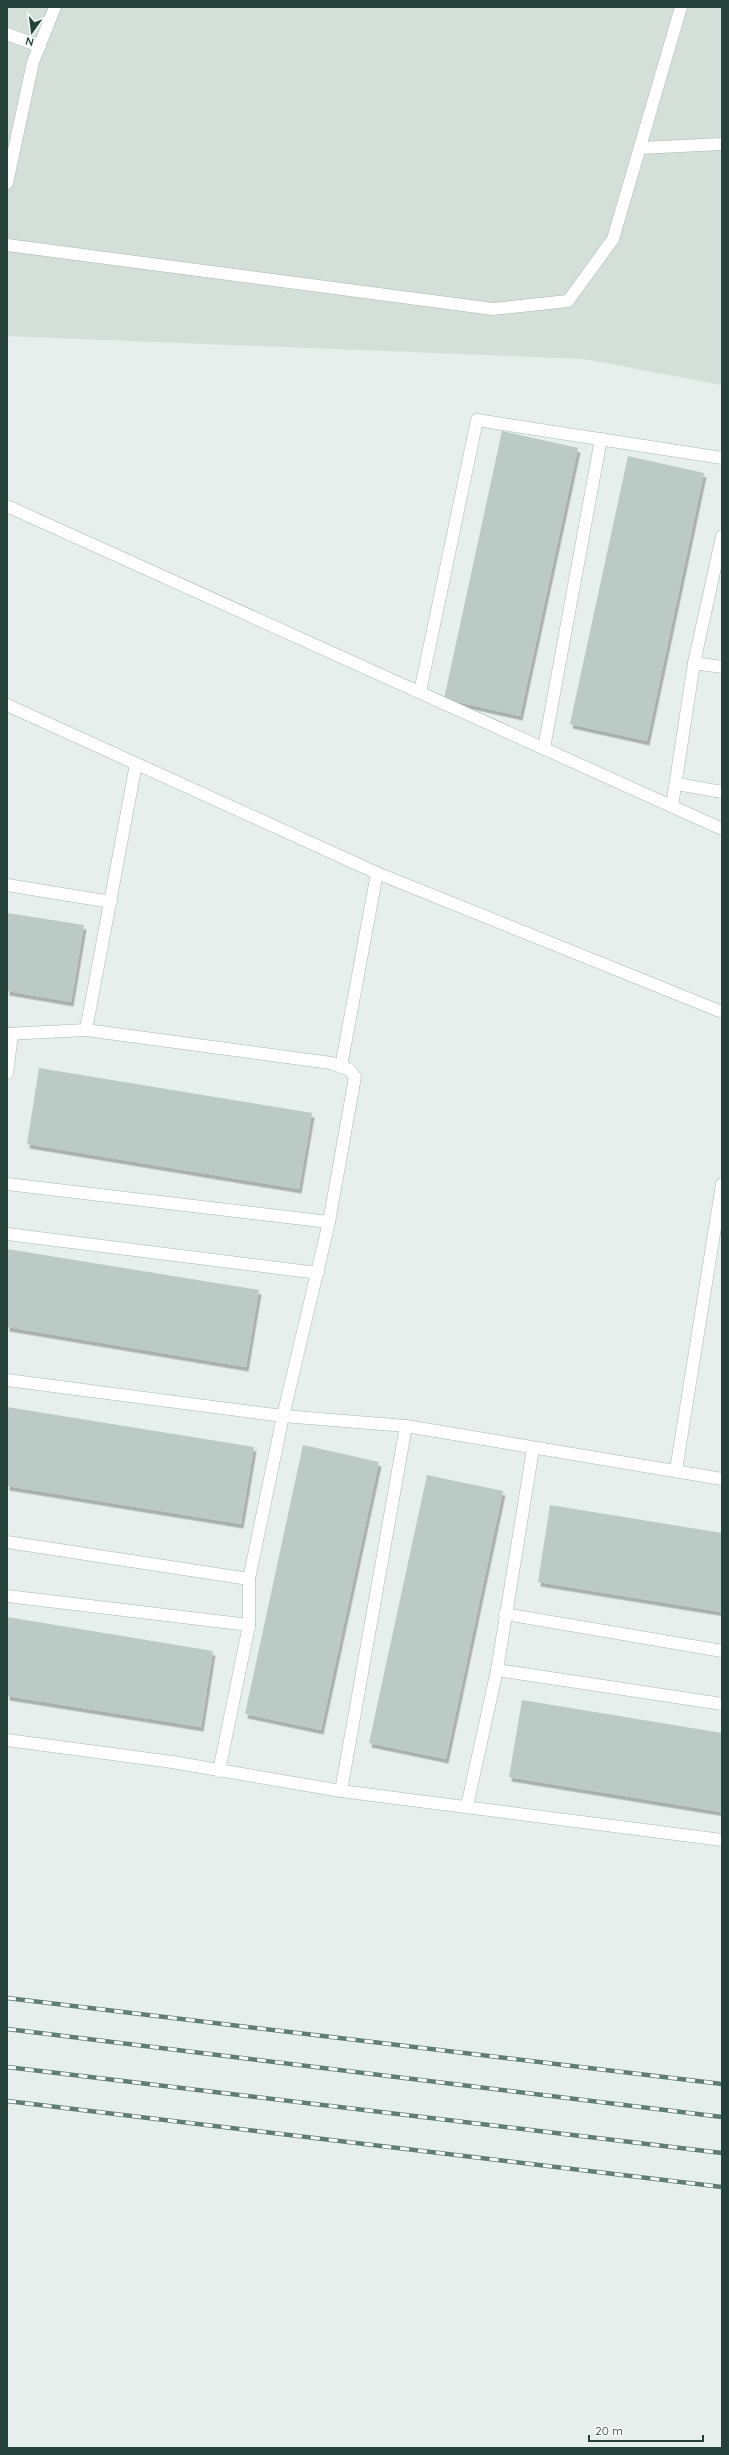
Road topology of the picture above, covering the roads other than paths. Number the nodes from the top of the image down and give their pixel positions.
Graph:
1 (55, 7) edge
2 (681, 7) edge
3 (7, 34) edge
4 (40, 46) junction
5 (722, 144) edge
6 (640, 148) junction
7 (7, 183) edge
8 (7, 245) edge
9 (601, 439) junction
10 (722, 458) edge
11 (7, 506) edge
12 (722, 536) edge
13 (694, 663) junction
14 (722, 667) edge
15 (420, 692) junction
16 (7, 705) edge
17 (544, 748) junction
18 (136, 764) junction
19 (677, 784) junction
20 (722, 792) edge
21 (672, 806) junction
22 (722, 829) edge
23 (377, 873) junction
24 (7, 884) edge
25 (111, 902) junction
26 (722, 1012) edge
27 (86, 1030) junction
28 (10, 1034) edge
29 (341, 1067) junction
30 (7, 1072) edge
31 (7, 1184) edge
32 (722, 1184) edge
33 (329, 1222) junction
34 (7, 1234) edge
35 (318, 1273) junction
36 (7, 1380) edge
37 (283, 1416) junction
38 (406, 1426) junction
39 (533, 1449) junction
40 (676, 1470) junction
41 (722, 1479) edge
42 (7, 1542) edge
43 (249, 1579) junction
44 (7, 1596) edge
45 (505, 1614) junction
46 (248, 1625) junction
47 (722, 1651) edge
48 (497, 1670) junction
49 (722, 1704) edge
50 (7, 1740) edge
51 (220, 1772) junction
52 (341, 1791) junction
53 (467, 1806) junction
54 (722, 1840) edge

1 - 4 street
2 - 6 street
3 - 4 street
4 - 7 street
5 - 6 street
6 - 8 street
9 - 10 street
9 - 15 street
9 - 17 street
11 - 15 street
12 - 13 street
13 - 14 street
13 - 19 street
15 - 17 street
16 - 18 street
17 - 21 street
18 - 23 street
18 - 25 street
19 - 20 street
19 - 21 street
21 - 22 street
23 - 26 street
23 - 29 street
24 - 25 street
25 - 27 street
27 - 28 street
27 - 29 street
28 - 30 street
29 - 33 street
31 - 33 street
32 - 40 street
33 - 35 street
34 - 35 street
35 - 37 street
36 - 37 street
37 - 38 street
37 - 43 street
38 - 39 street
38 - 52 street
39 - 40 street
39 - 45 street
40 - 41 street
42 - 43 street
43 - 46 street
44 - 46 street
45 - 47 street
45 - 48 street
46 - 51 street
48 - 49 street
48 - 53 street
50 - 51 street
51 - 52 street
52 - 53 street
53 - 54 street

